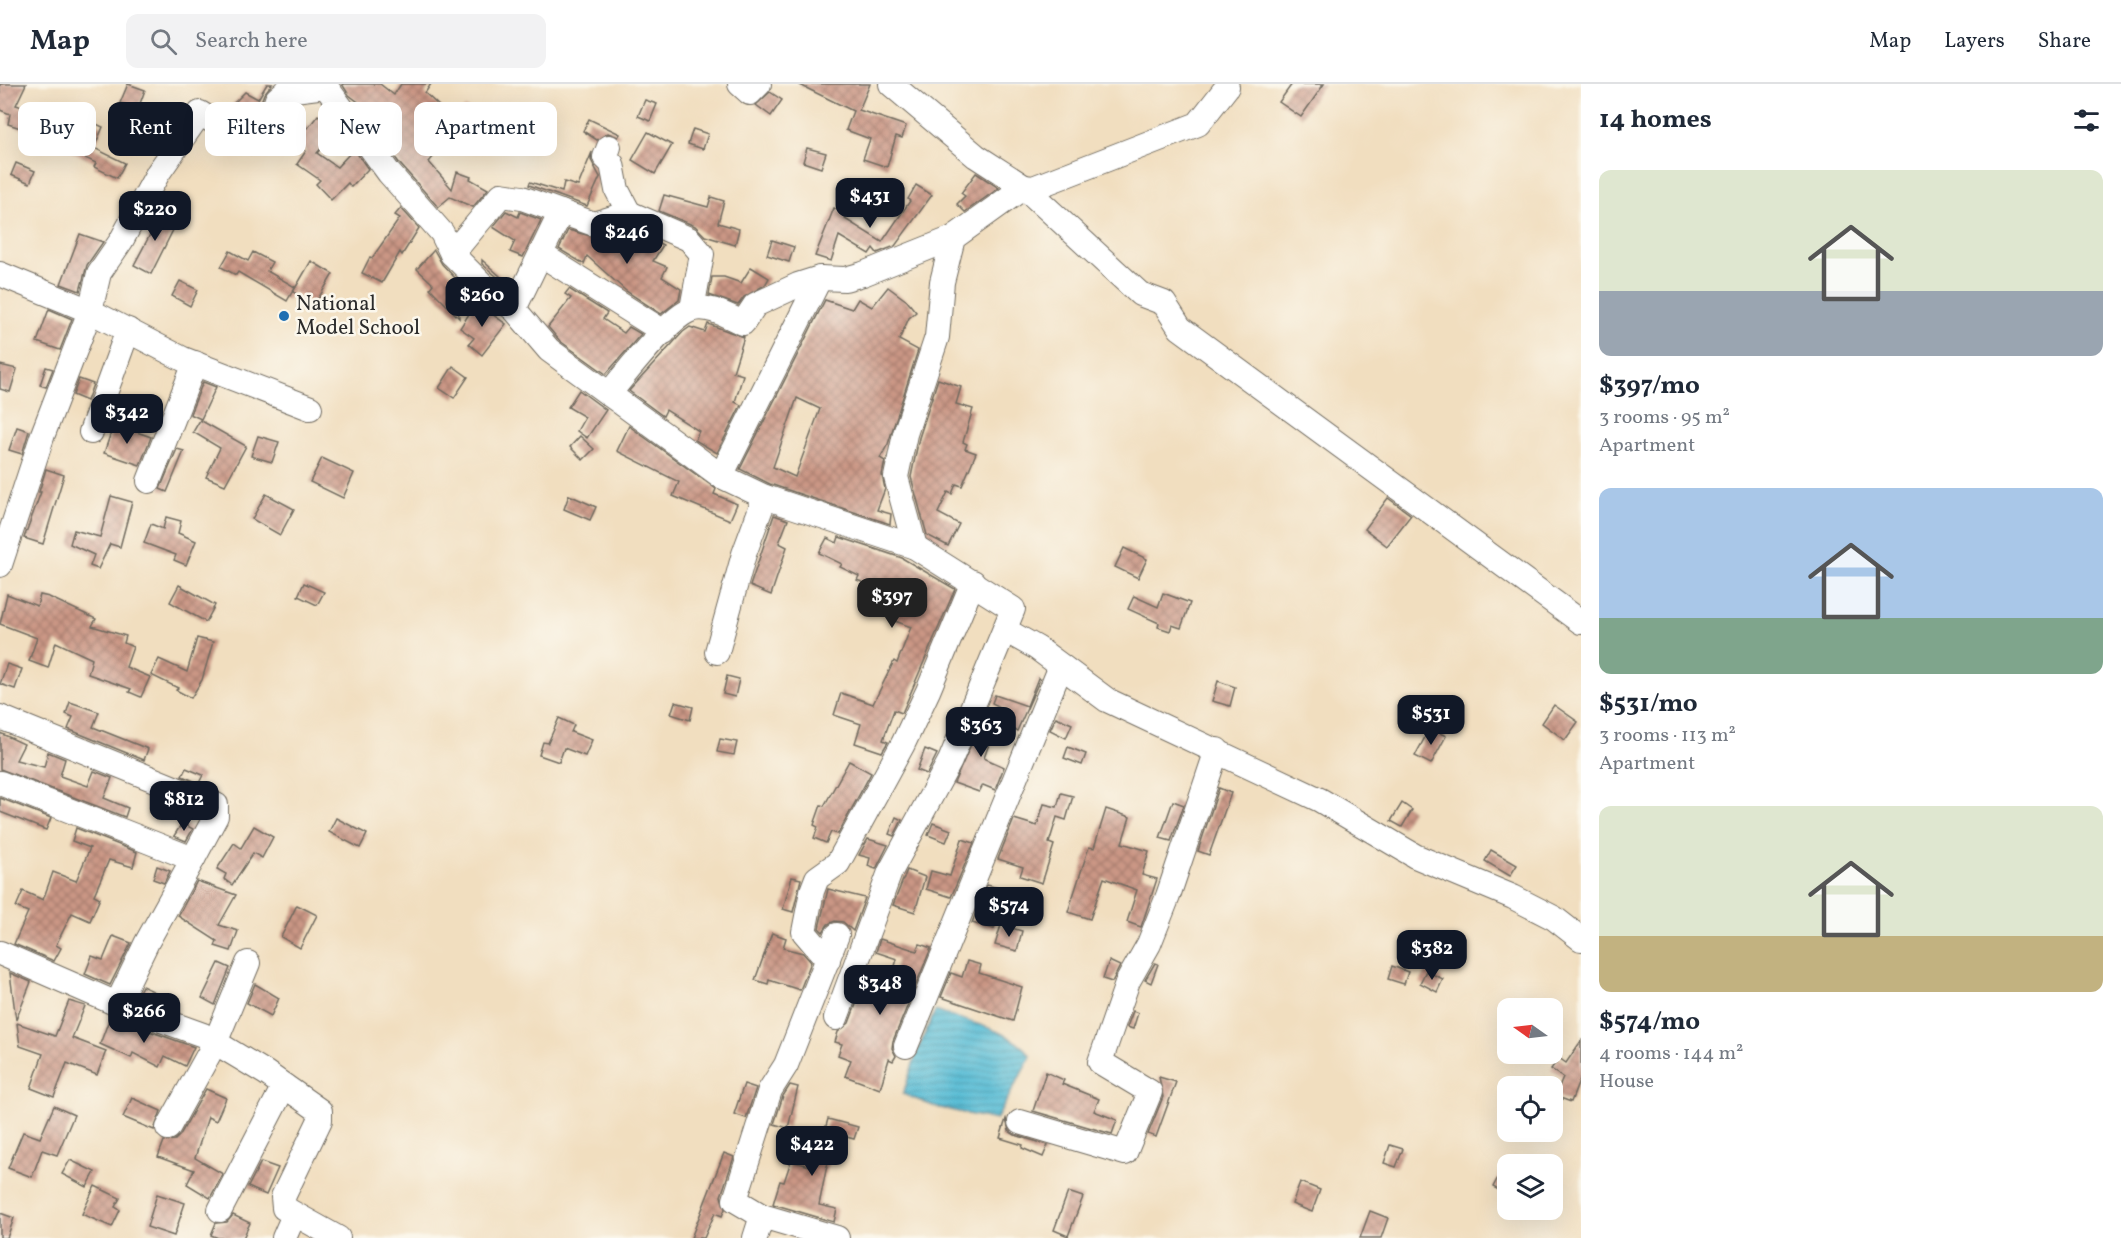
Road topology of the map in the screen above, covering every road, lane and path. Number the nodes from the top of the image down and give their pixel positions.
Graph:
1 (740, 84) edge
2 (759, 84) edge
3 (891, 84) edge
4 (325, 85) edge
5 (1227, 85) edge
6 (609, 147) dead end
7 (1024, 187) junction
8 (561, 212) junction
9 (629, 213) junction
10 (953, 238) junction
11 (452, 254) junction
12 (542, 255) junction
13 (0, 274) edge
14 (820, 278) junction
15 (514, 309) junction
16 (692, 309) junction
17 (90, 311) junction
18 (128, 330) junction
19 (664, 332) junction
20 (195, 363) junction
21 (609, 394) junction
22 (310, 408) dead end
23 (91, 432) dead end
24 (721, 476) junction
25 (149, 481) dead end
26 (765, 497) junction
27 (915, 547) junction
28 (0, 565) edge
29 (973, 582) junction
30 (1581, 622) edge
31 (1005, 630) junction
32 (717, 652) dead end
33 (1061, 666) junction
34 (0, 717) edge
35 (1217, 750) junction
36 (0, 783) edge
37 (193, 859) junction
38 (837, 935) dead end
39 (1581, 939) edge
40 (0, 954) edge
41 (828, 960) junction
42 (248, 963) dead end
43 (117, 1004) junction
44 (836, 1018) dead end
45 (215, 1042) junction
46 (906, 1046) dead end
47 (284, 1086) junction
48 (1020, 1122) dead end
49 (168, 1128) dead end
50 (220, 1210) dead end
51 (294, 1215) junction
52 (759, 1227) edge
53 (284, 1238) edge
54 (338, 1238) edge
55 (837, 1238) edge

1 - 2 street
3 - 7 street
4 - 11 street
4 - 17 street
5 - 7 street
6 - 9 street
7 - 10 street
7 - 30 street
8 - 9 street
8 - 11 street
8 - 12 street
9 - 16 street
10 - 14 street
10 - 27 street
11 - 15 street
12 - 15 street
12 - 19 street
13 - 17 street
14 - 16 street
14 - 24 street
15 - 21 street
16 - 19 street
17 - 18 street
17 - 28 street
18 - 20 street
18 - 23 street
19 - 21 street
20 - 22 street
20 - 25 street
21 - 24 street
24 - 26 street
26 - 27 street
26 - 32 street
27 - 29 street
29 - 31 street
29 - 41 street
31 - 33 street
31 - 44 street
33 - 35 street
33 - 46 street
34 - 37 street
35 - 39 street
35 - 48 street
36 - 37 street
37 - 43 street
38 - 41 street
40 - 43 street
41 - 52 street
42 - 45 street
43 - 45 street
45 - 47 street
45 - 49 street
47 - 50 street
47 - 51 street
51 - 53 street
51 - 54 street
52 - 55 street

